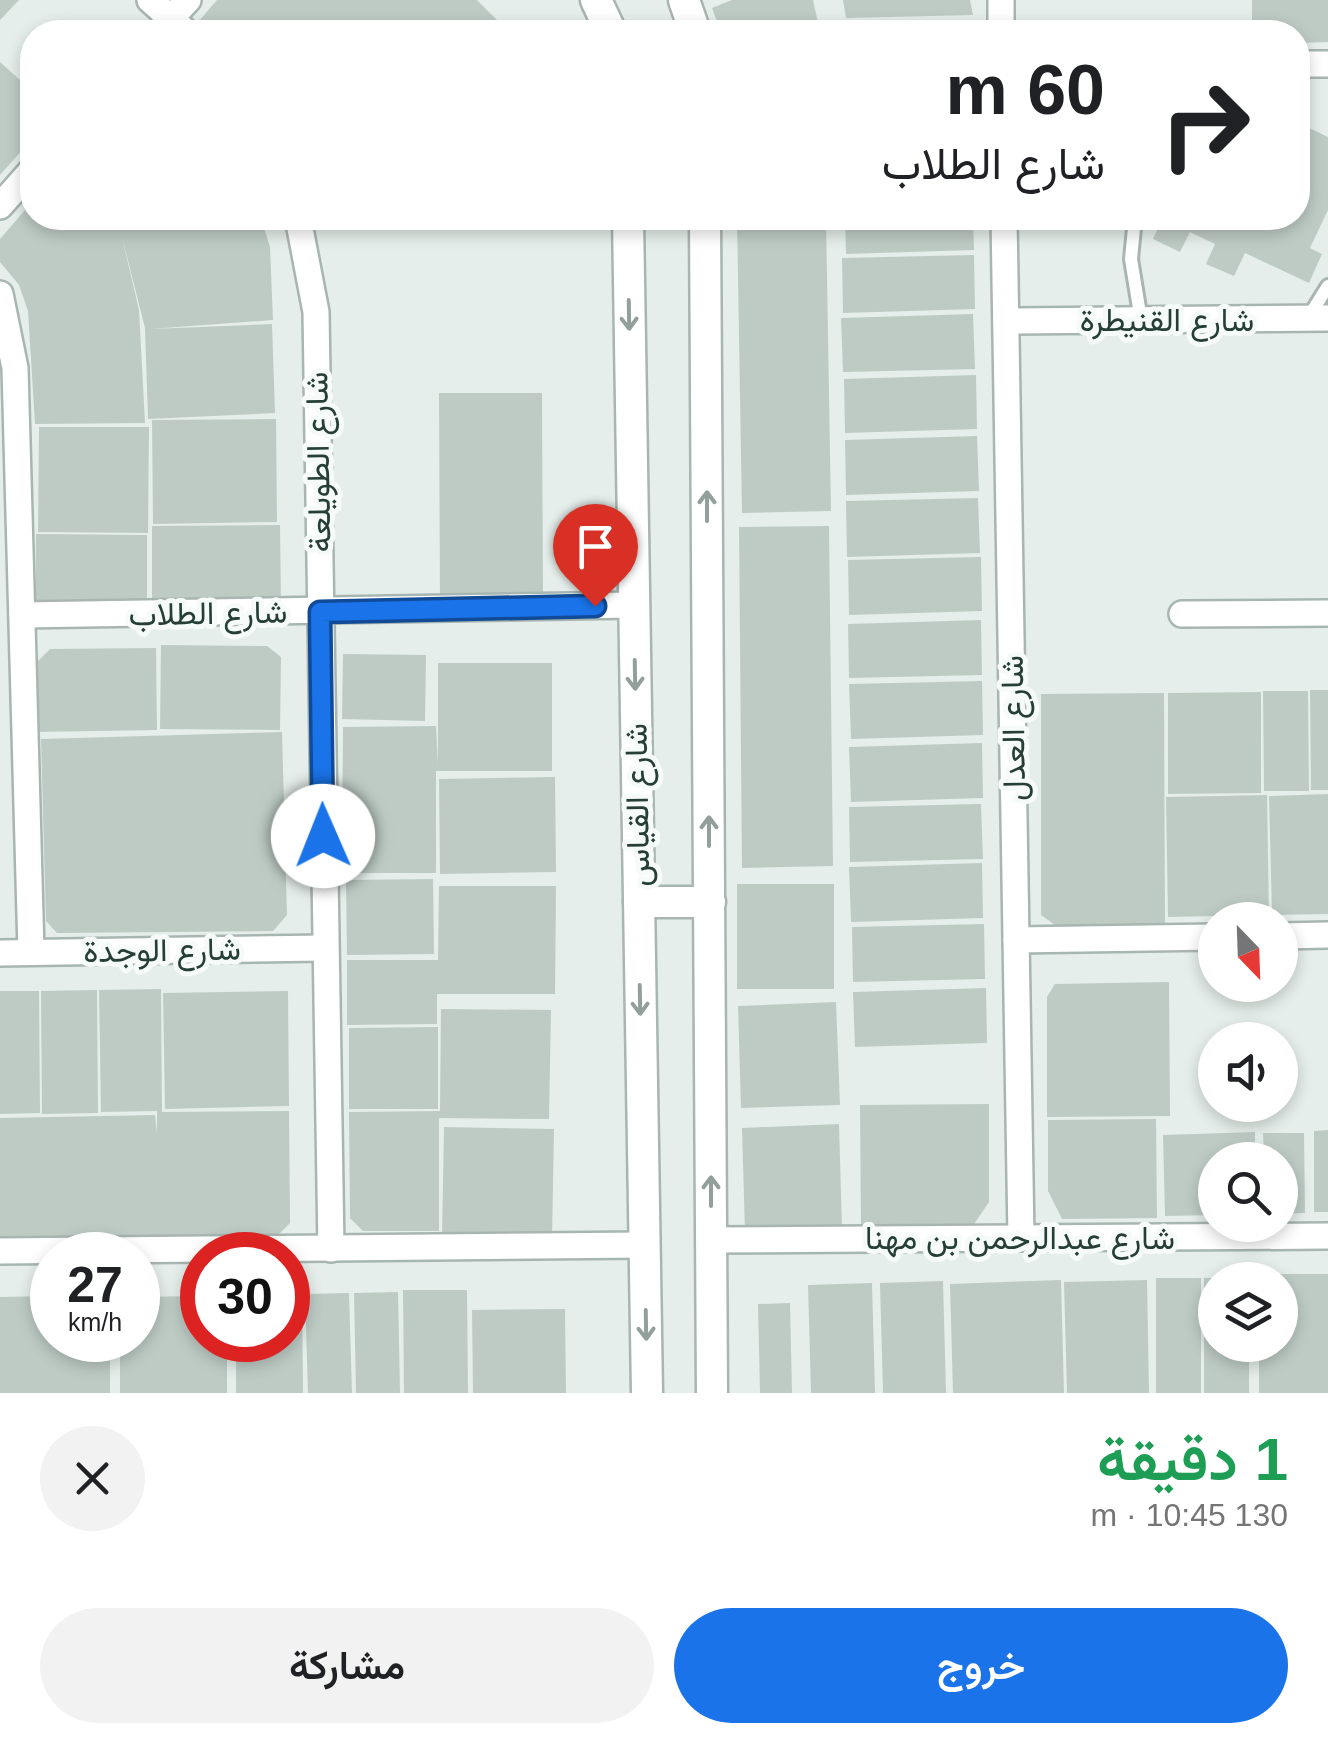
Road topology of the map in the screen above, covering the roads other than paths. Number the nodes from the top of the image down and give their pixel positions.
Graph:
1 (150, 0) edge
2 (175, 20) edge
3 (20, 184) edge
4 (0, 206) edge
5 (300, 230) edge
6 (628, 230) edge
7 (705, 230) edge
8 (1004, 230) edge
9 (1133, 230) edge
10 (1328, 286) edge
11 (0, 294) edge
12 (1318, 318) edge
13 (1141, 320) junction
14 (1006, 321) junction
15 (634, 605) junction
16 (320, 612) junction
17 (1328, 613) edge
18 (1182, 614) dead end
19 (22, 615) junction
20 (639, 902) junction
21 (710, 902) junction
22 (1298, 936) edge
23 (1328, 936) edge
24 (1198, 937) edge
25 (1016, 940) junction
26 (324, 948) junction
27 (0, 952) edge
28 (31, 952) junction
29 (1328, 1236) edge
30 (1021, 1238) junction
31 (712, 1240) junction
32 (644, 1245) junction
33 (331, 1249) junction
34 (0, 1251) edge
35 (647, 1393) edge
36 (712, 1393) edge

1 - 2 street
3 - 4 street
5 - 16 street, شارع الطويلعة
6 -> 15 street, شارع القياس
21 -> 7 street
8 - 14 street, شارع العدل
9 - 13 lane
10 - 12 lane
11 - 19 street
12 - 13 street, شارع القنيطرة
13 - 14 street, شارع القنيطرة
14 - 25 street, شارع العدل
15 - 16 street, شارع الطلاب
15 -> 20 street, شارع القياس
16 - 19 street, شارع الطلاب
16 - 26 street, شارع الطويلعة
17 - 18 street
19 - 28 street
20 - 21 street
20 -> 32 street, شارع القياس
31 -> 21 street
22 - 23 street
24 - 25 street
25 - 30 street, شارع العدل
26 - 28 street, شارع الوجدة
26 - 33 street, شارع الطويلعة
27 - 28 street, شارع الوجدة
29 - 30 street, شارع عبدالرحمن بن مهنا
30 - 31 street, شارع عبدالرحمن بن مهنا
31 - 36 street
32 - 33 street
32 -> 35 street, شارع القياس
33 - 34 street

